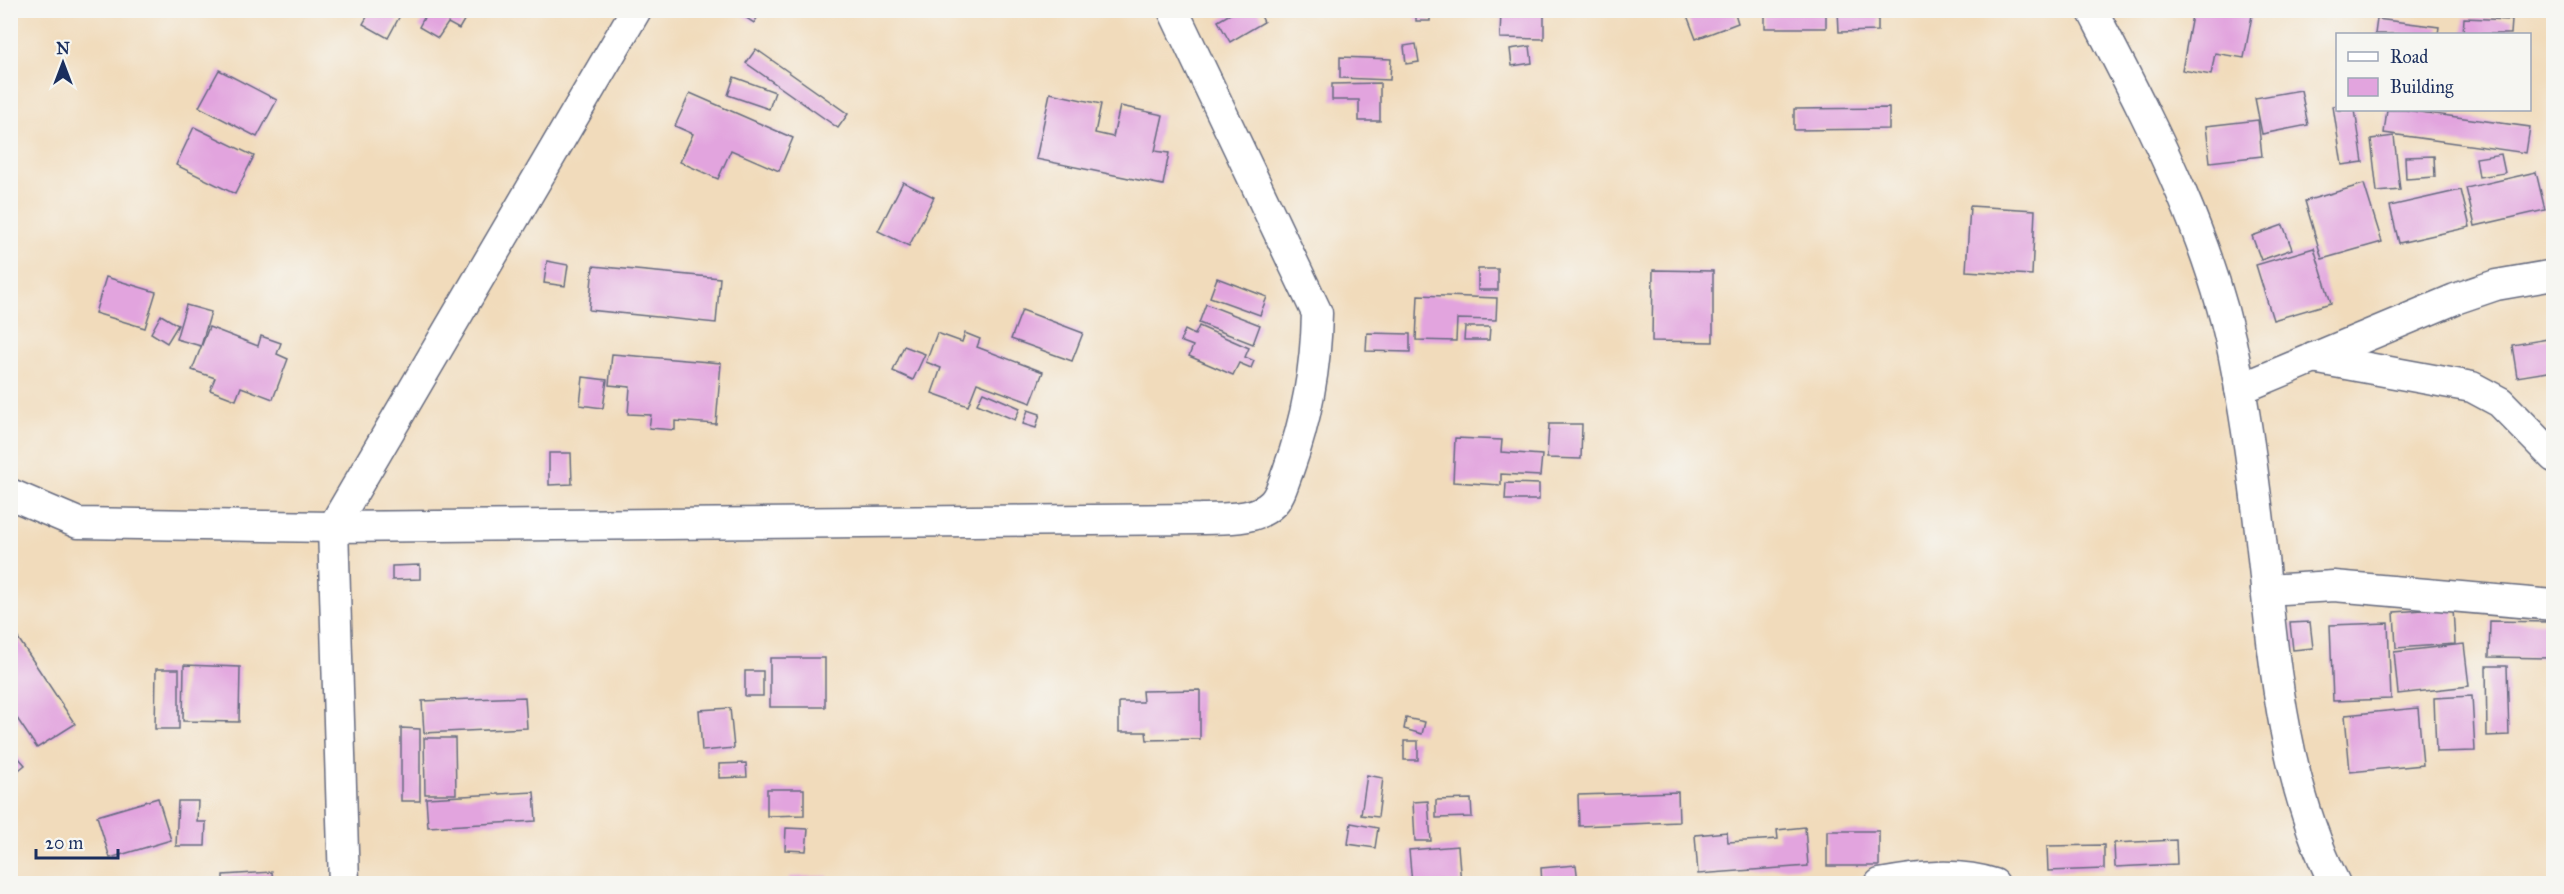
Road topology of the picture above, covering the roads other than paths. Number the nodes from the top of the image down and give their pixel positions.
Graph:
1 (636, 10) edge
2 (1173, 10) edge
3 (2092, 10) edge
4 (2553, 275) edge
5 (2313, 358) junction
6 (2240, 389) junction
7 (2553, 458) edge
8 (10, 494) edge
9 (333, 527) junction
10 (2266, 590) junction
11 (2553, 605) edge
12 (344, 884) edge
13 (1880, 884) edge
14 (1994, 884) edge
15 (2335, 884) edge

1 - 9 street
2 - 9 street
3 - 6 street
4 - 5 street
5 - 6 street
5 - 7 street
6 - 10 street
8 - 9 street
9 - 12 street
10 - 11 street
10 - 15 street
13 - 14 street

